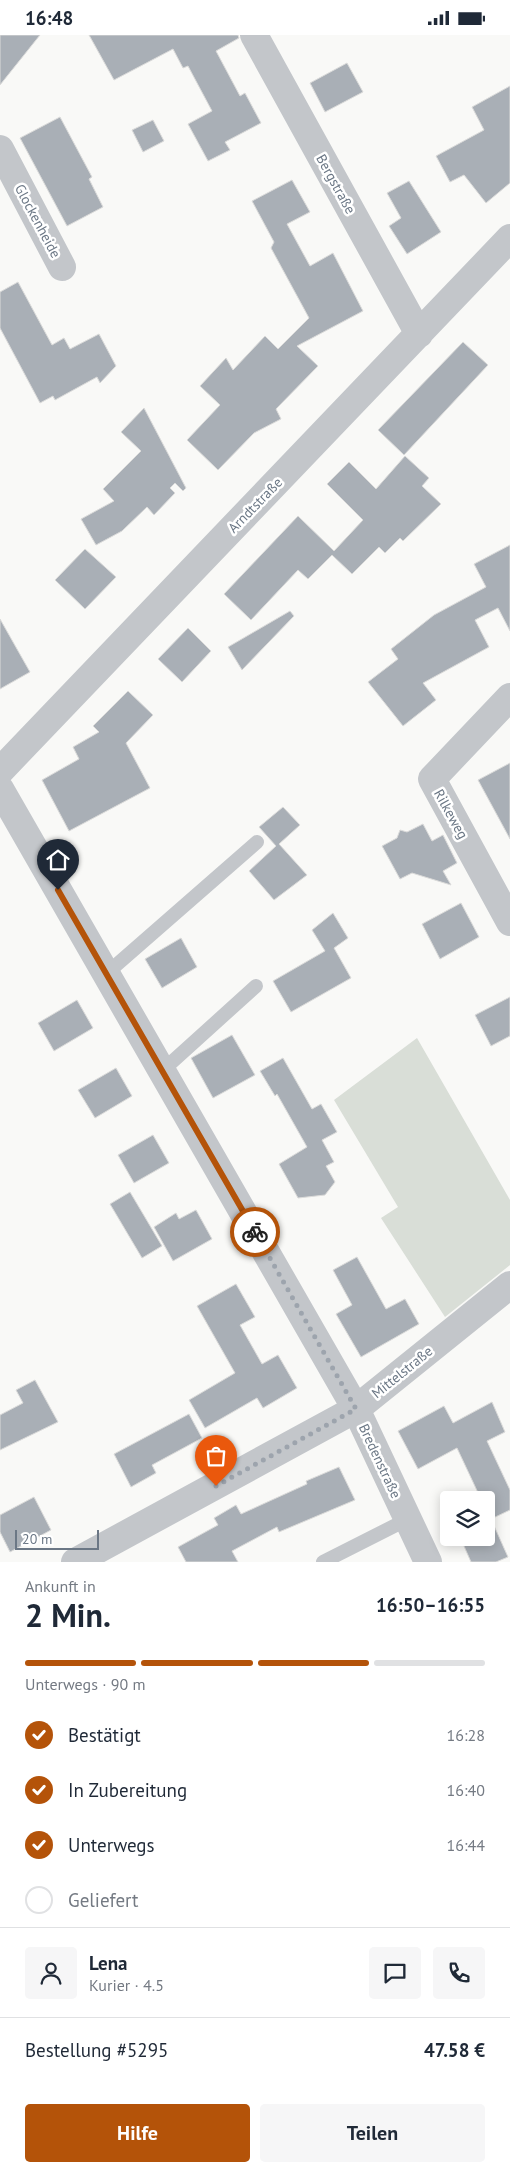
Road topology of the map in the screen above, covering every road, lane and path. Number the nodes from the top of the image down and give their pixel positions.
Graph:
1 (254, 35) edge
2 (0, 149) edge
3 (510, 238) edge
4 (62, 267) dead end
5 (419, 334) junction
6 (510, 697) edge
7 (0, 771) edge
8 (0, 789) edge
9 (256, 842) dead end
10 (508, 911) edge
11 (106, 974) junction
12 (256, 986) dead end
13 (162, 1071) junction
14 (510, 1285) edge
15 (356, 1409) junction
16 (408, 1519) junction
17 (75, 1562) edge
18 (323, 1562) edge
19 (428, 1562) edge

1 - 5 street, Bergstraße
2 - 4 street, Glockenheide
3 - 5 street, Arndtstraße
5 - 7 street, Arndtstraße
6 - 10 street, Rilkeweg
8 - 11 street, Bredenstraße
9 - 11 lane
11 - 13 street, Bredenstraße
12 - 13 lane
13 - 15 street, Bredenstraße
14 - 15 street, Mittelstraße
15 - 16 street, Bredenstraße
15 - 17 street, Mittelstraße
16 - 18 lane
16 - 19 street, Bredenstraße

